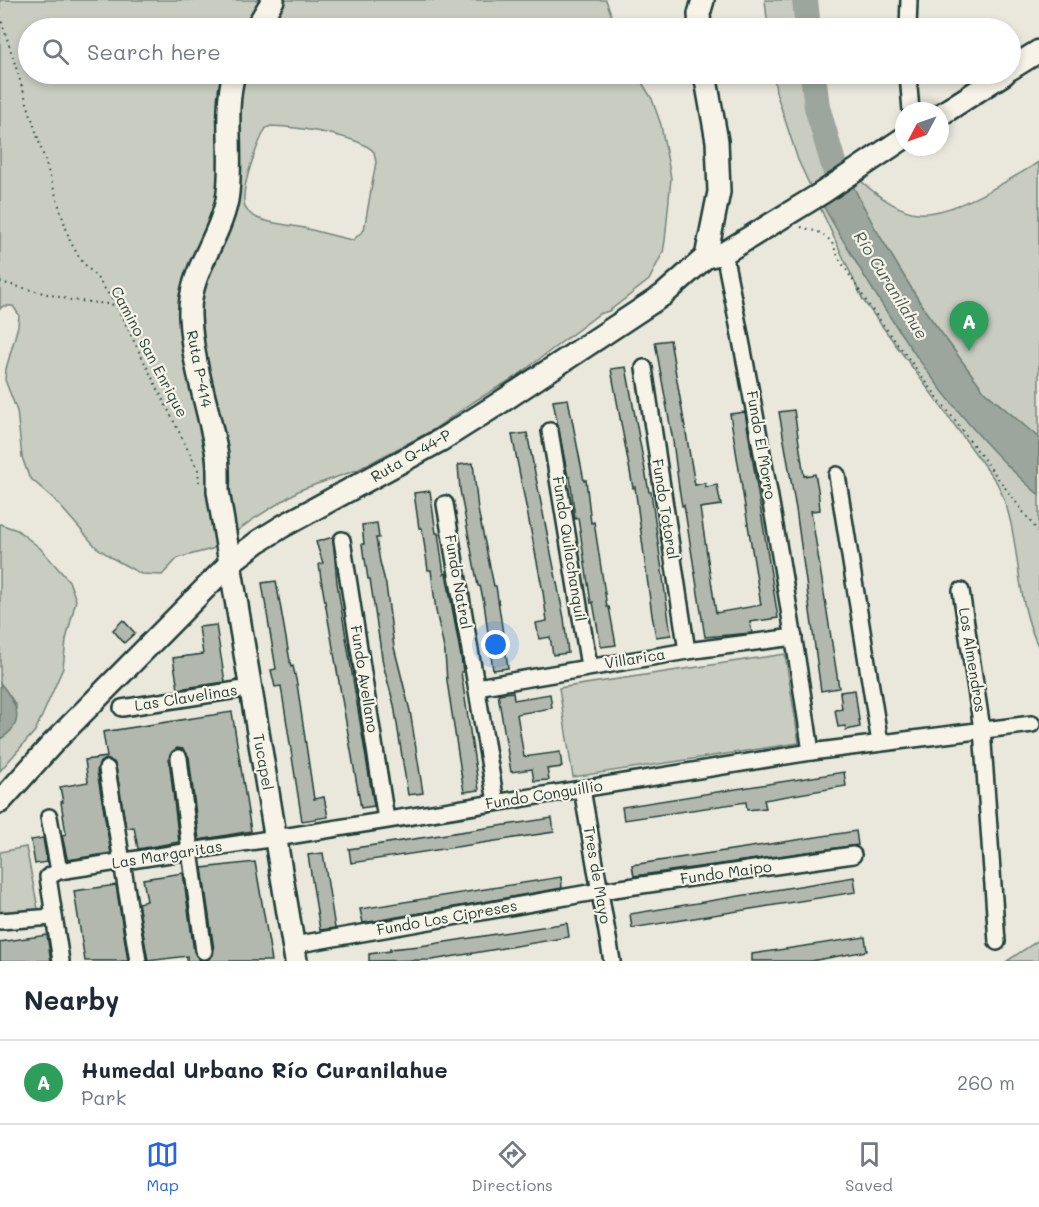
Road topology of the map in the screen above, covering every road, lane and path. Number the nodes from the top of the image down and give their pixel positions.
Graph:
1 (273, 0) edge
2 (702, 0) edge
3 (909, 0) edge
4 (0, 16) edge
5 (262, 18) edge
6 (699, 18) edge
7 (908, 18) edge
8 (1039, 51) edge
9 (1021, 63) edge
10 (18, 74) edge
11 (21, 84) edge
12 (231, 84) edge
13 (707, 84) edge
14 (909, 84) edge
15 (988, 84) edge
16 (910, 102) edge
17 (949, 109) edge
18 (895, 144) edge
19 (797, 227) dead end
20 (715, 255) junction
21 (0, 282) edge
22 (116, 305) junction
23 (644, 368) dead end
24 (550, 431) dead end
25 (837, 476) dead end
26 (199, 482) dead end
27 (445, 504) dead end
28 (1039, 533) edge
29 (342, 540) dead end
30 (230, 563) junction
31 (961, 591) dead end
32 (795, 637) junction
33 (687, 651) junction
34 (589, 666) junction
35 (477, 687) junction
36 (250, 688) junction
37 (122, 708) dead end
38 (1032, 724) dead end
39 (982, 729) junction
40 (880, 743) junction
41 (812, 752) junction
42 (179, 758) dead end
43 (107, 769) dead end
44 (582, 789) junction
45 (0, 802) edge
46 (496, 802) junction
47 (49, 817) dead end
48 (386, 819) junction
49 (276, 838) junction
50 (190, 851) junction
51 (853, 855) dead end
52 (122, 862) junction
53 (59, 871) junction
54 (600, 891) junction
55 (53, 916) junction
56 (0, 921) edge
57 (997, 942) dead end
58 (204, 951) dead end
59 (295, 953) edge
60 (61, 961) edge
61 (138, 961) edge
62 (612, 961) edge

1 - 5 street
2 - 6 street
3 - 7 street
4 - 10 path, Camino San Enrique
8 - 9 street
11 - 22 path, Camino San Enrique
12 - 30 street, Ruta P-414
13 - 20 street
14 - 16 street
15 - 17 street
18 - 20 street, Ruta Q-44-P
19 - 28 path
20 - 30 street, Ruta Q-44-P
20 - 32 street, Fundo El Morro
21 - 22 path
22 - 26 path, Camino San Enrique
23 - 33 street, Fundo Totoral
24 - 34 street, Fundo Quilachanquil
25 - 40 street
27 - 35 street, Fundo Natral
29 - 48 street, Fundo Avellano
30 - 36 street, Tucapel
30 - 45 street, Ruta Q-44-P
31 - 39 street, Los Almendros
32 - 33 street, Villarica
32 - 41 street
33 - 34 street, Villarica
34 - 35 street, Villarica
35 - 46 street, Fundo Natral
36 - 37 street, Las Clavelinas
36 - 49 street, Tucapel
38 - 39 street, Fundo Conguillío
39 - 40 street, Fundo Conguillío
39 - 57 street, Los Almendros
40 - 41 street, Fundo Conguillío
41 - 44 street, Fundo Conguillío
42 - 50 street
43 - 52 street
44 - 46 street, Fundo Conguillío
44 - 54 street, Tres de Mayo
46 - 48 street, Fundo Conguillío
47 - 53 street
48 - 49 street, Fundo Conguillío
49 - 50 street, Las Margaritas
49 - 59 street, Tucapel
50 - 52 street, Las Margaritas
50 - 58 street
51 - 54 street, Fundo Maipo
52 - 53 street, Las Margaritas
52 - 61 street
53 - 55 street
54 - 59 street, Fundo Los Cipreses
54 - 62 street, Tres de Mayo
55 - 56 street
55 - 60 street

